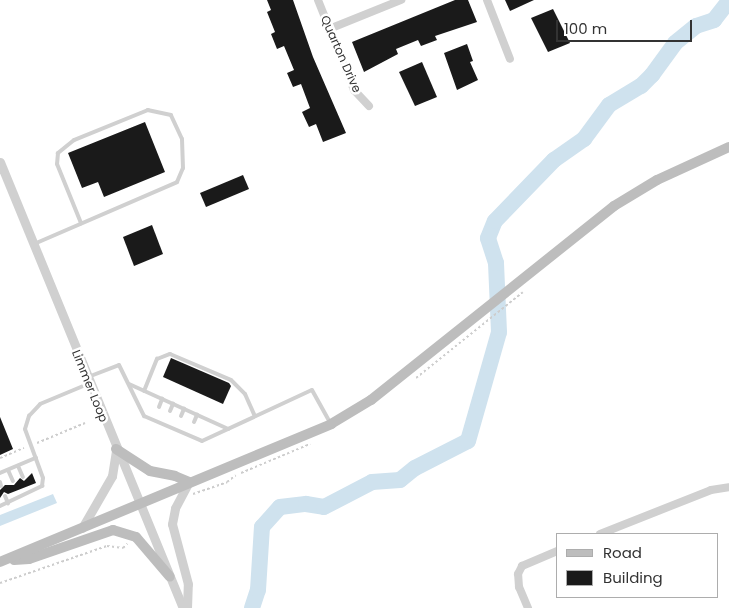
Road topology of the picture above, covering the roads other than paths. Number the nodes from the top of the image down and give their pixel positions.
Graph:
1 (318, 0) edge
2 (401, 0) edge
3 (487, 0) edge
4 (329, 29) junction
5 (510, 59) dead end
6 (369, 106) dead end
7 (729, 147) edge
8 (0, 162) edge
9 (81, 223) junction
10 (34, 244) junction
11 (87, 381) junction
12 (129, 384) junction
13 (144, 391) junction
14 (162, 399) junction
15 (172, 404) junction
16 (159, 407) dead end
17 (184, 409) junction
18 (170, 411) dead end
19 (156, 414) dead end
20 (197, 415) junction
21 (181, 416) dead end
22 (255, 416) junction
23 (166, 419) dead end
24 (153, 420) junction
25 (194, 422) dead end
26 (178, 423) dead end
27 (331, 424) junction
28 (164, 425) junction
29 (228, 429) junction
30 (176, 430) junction
31 (190, 430) dead end
32 (188, 435) junction
33 (116, 449) junction
34 (36, 458) junction
35 (18, 466) junction
36 (8, 470) junction
37 (0, 473) edge
38 (22, 477) dead end
39 (13, 481) dead end
40 (189, 482) junction
41 (26, 487) dead end
42 (729, 487) edge
43 (16, 491) dead end
44 (28, 494) junction
45 (5, 496) dead end
46 (20, 498) junction
47 (8, 503) junction
48 (139, 503) junction
49 (0, 506) edge
50 (82, 528) junction
51 (603, 533) edge
52 (556, 552) edge
53 (0, 562) edge
54 (170, 577) junction
55 (183, 608) edge
56 (188, 608) edge
57 (528, 608) edge

1 - 4 street, Quarton Drive
2 - 4 street
3 - 5 street
4 - 6 street, Quarton Drive
7 - 27 main road
8 - 10 street, Limmer Loop
9 - 9 lane
9 - 10 lane
10 - 11 street, Limmer Loop
11 - 12 lane
11 - 33 street, Limmer Loop
11 - 34 lane
12 - 13 lane
12 - 24 lane
13 - 14 lane
13 - 22 lane
14 - 15 lane
14 - 16 lane
15 - 17 lane
15 - 18 lane
17 - 20 lane
17 - 21 lane
19 - 24 lane
20 - 25 lane
20 - 29 lane
22 - 27 lane
22 - 29 lane
23 - 28 lane
24 - 28 lane
26 - 30 lane
27 - 40 main road
28 - 30 lane
29 - 32 lane
30 - 32 lane
31 - 32 lane
33 - 40 main road
33 - 48 street, Limmer Loop
33 - 50 street
34 - 35 lane
34 - 44 lane
35 - 36 lane
35 - 38 lane
36 - 37 lane
36 - 39 lane
40 - 48 main road
40 - 56 street
41 - 44 lane
42 - 51 street
43 - 46 lane
44 - 46 lane
45 - 47 lane
46 - 47 lane
47 - 49 lane
48 - 50 main road
48 - 54 street, Limmer Loop
50 - 53 main road
52 - 57 street
53 - 54 main road
54 - 55 street, Limmer Loop

